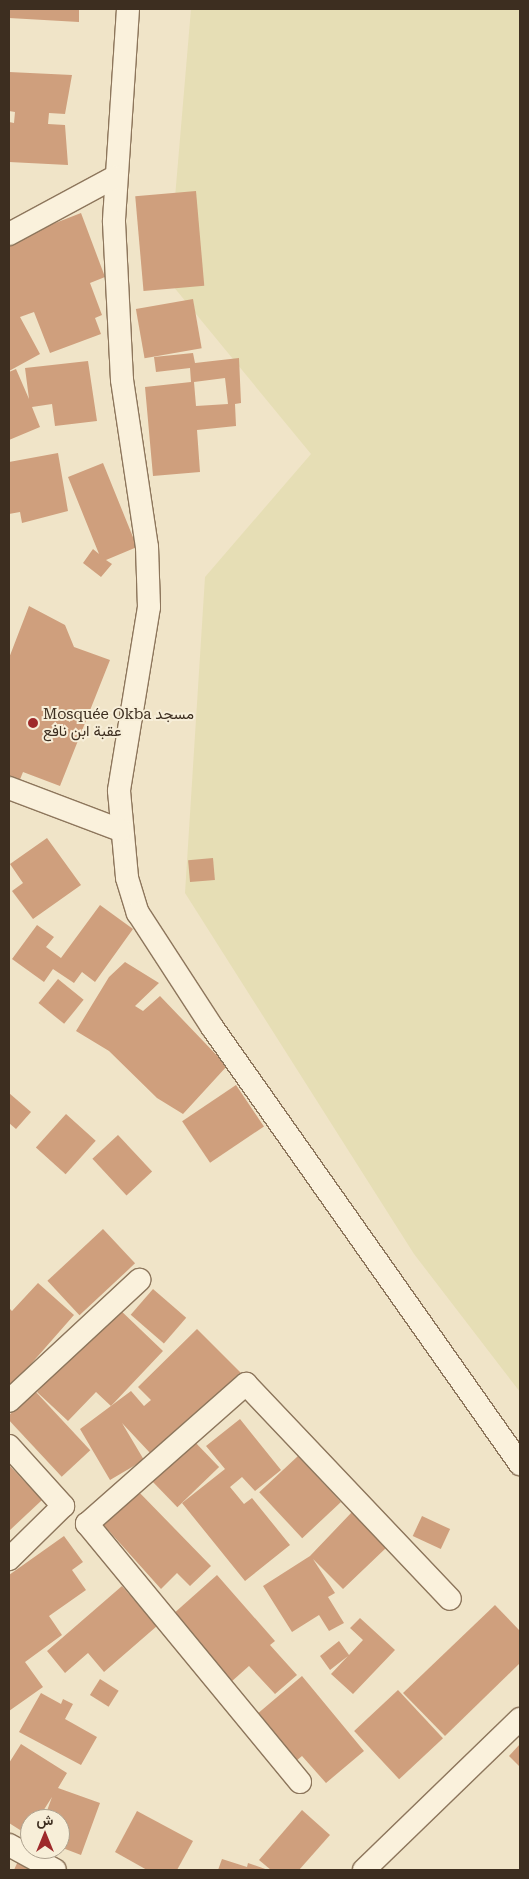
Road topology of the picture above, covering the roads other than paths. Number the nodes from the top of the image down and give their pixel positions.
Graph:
1 (128, 9) edge
2 (115, 177) junction
3 (9, 234) edge
4 (9, 788) edge
5 (120, 830) junction
6 (139, 1280) dead end
7 (9, 1401) edge
8 (9, 1446) edge
9 (520, 1464) edge
10 (63, 1506) junction
11 (87, 1524) junction
12 (9, 1559) edge
13 (450, 1599) dead end
14 (520, 1719) edge
15 (300, 1782) dead end
16 (9, 1845) edge
17 (54, 1870) edge
18 (364, 1870) edge

1 - 2 street
2 - 3 street
2 - 5 street
4 - 5 street
5 - 9 street
6 - 7 street
8 - 10 street
10 - 11 street
10 - 12 street
11 - 13 street
11 - 15 street
14 - 18 street
16 - 17 street

